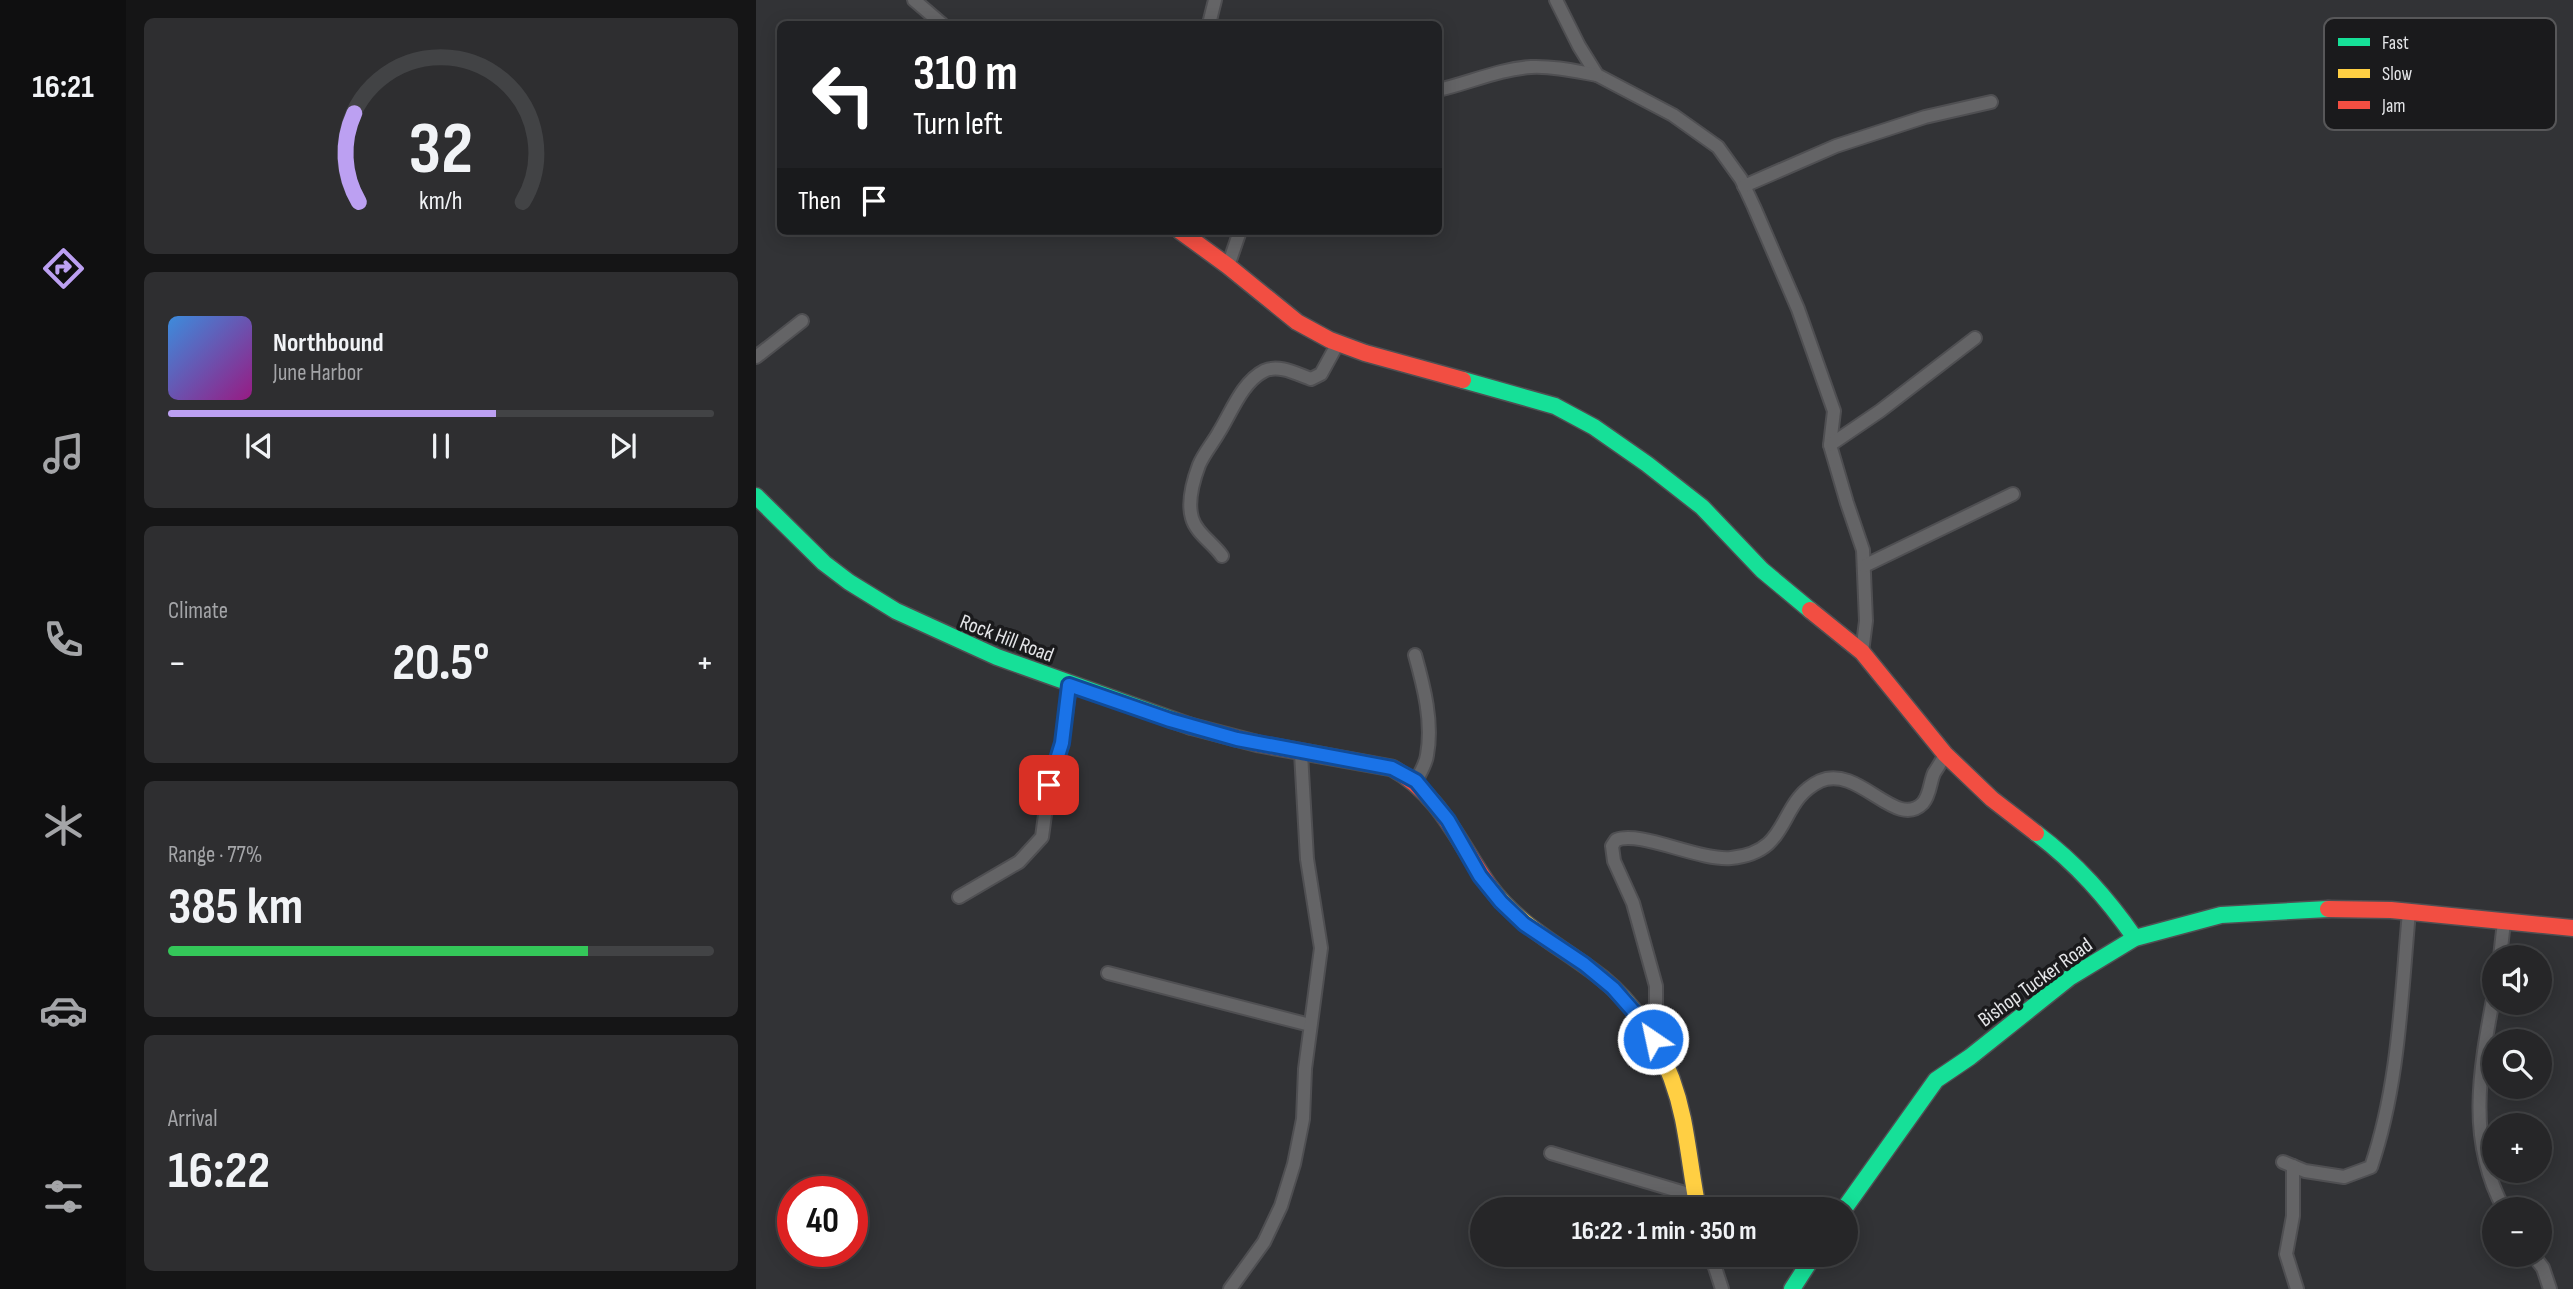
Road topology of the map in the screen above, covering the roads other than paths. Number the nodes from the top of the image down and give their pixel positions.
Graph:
1 (914, 0) edge
2 (1216, 0) edge
3 (1556, 0) edge
4 (938, 21) edge
5 (1210, 21) edge
6 (1597, 75) junction
7 (1442, 89) edge
8 (1991, 102) dead end
9 (1744, 186) junction
10 (1186, 235) edge
11 (1239, 235) edge
12 (1228, 265) junction
13 (802, 321) dead end
14 (1975, 338) dead end
15 (1338, 343) junction
16 (756, 357) edge
17 (1830, 445) junction
18 (2013, 494) dead end
19 (756, 496) edge
20 (1222, 556) dead end
21 (1864, 566) junction
22 (1862, 652) junction
23 (1415, 655) dead end
24 (1069, 685) junction
25 (1301, 752) junction
26 (1945, 754) junction
27 (1416, 781) junction
28 (959, 897) dead end
29 (2409, 912) junction
30 (2504, 922) junction
31 (2573, 928) edge
32 (2135, 938) junction
33 (2501, 945) edge
34 (1108, 973) dead end
35 (2490, 1015) edge
36 (1310, 1025) junction
37 (1647, 1029) junction
38 (1551, 1153) dead end
39 (1679, 1197) edge
40 (1695, 1197) edge
41 (1853, 1197) edge
42 (2497, 1197) edge
43 (1715, 1267) edge
44 (1807, 1267) edge
45 (2542, 1267) edge
46 (1230, 1289) edge
47 (1722, 1289) edge
48 (1793, 1289) edge
49 (2297, 1289) edge
50 (2550, 1289) edge

1 - 4 street
2 - 5 street
3 - 6 street
6 - 7 street
6 - 9 street
8 - 9 street
9 - 17 street
10 - 12 street
11 - 12 street
12 - 15 street
13 - 16 street
14 - 17 street
15 - 20 street
15 - 22 street
17 - 21 street
18 - 21 street
19 - 24 street, Rock Hill Road
21 - 22 street
22 - 26 street
23 - 27 street
24 - 25 street, Rock Hill Road
24 - 28 street
25 - 27 street, Rock Hill Road
25 - 36 street
26 - 32 street
26 - 37 street
27 - 37 street, Rock Hill Road
29 - 30 street, Bishop Tucker Road
29 - 32 street, Bishop Tucker Road
29 - 49 street
30 - 31 street, Bishop Tucker Road
30 - 33 street
32 - 41 street, Bishop Tucker Road
34 - 36 street
35 - 42 street
36 - 46 street
37 - 40 street, Rock Hill Road
38 - 39 street
43 - 47 street
44 - 48 street
45 - 50 street

